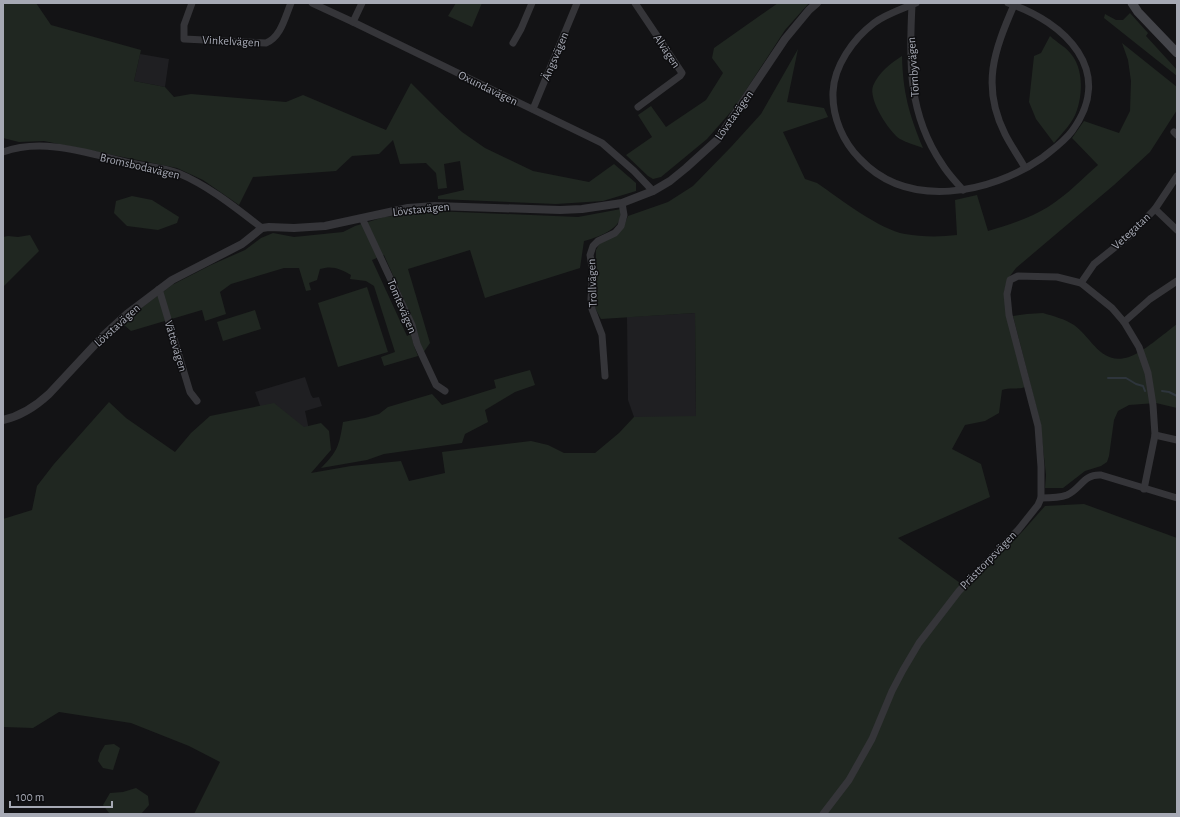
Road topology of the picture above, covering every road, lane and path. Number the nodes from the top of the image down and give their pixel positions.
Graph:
1 (192, 3) edge
2 (291, 3) edge
3 (312, 3) edge
4 (362, 3) edge
5 (532, 3) edge
6 (577, 3) edge
7 (635, 3) edge
8 (817, 3) edge
9 (1132, 3) edge
10 (913, 4) edge
11 (1011, 4) edge
12 (353, 22) junction
13 (513, 43) dead end
14 (1177, 53) edge
15 (638, 108) dead end
16 (533, 109) junction
17 (3, 152) edge
18 (1025, 168) junction
19 (1177, 176) edge
20 (963, 190) junction
21 (652, 191) junction
22 (622, 203) junction
23 (1155, 209) junction
24 (362, 218) junction
25 (262, 228) junction
26 (1177, 230) edge
27 (1177, 281) edge
28 (1081, 283) junction
29 (159, 289) junction
30 (1124, 322) junction
31 (605, 376) dead end
32 (446, 391) dead end
33 (197, 401) dead end
34 (3, 420) edge
35 (1155, 435) junction
36 (1177, 440) edge
37 (1144, 489) junction
38 (1042, 498) junction
39 (1177, 498) edge
40 (823, 814) edge

1 - 2 street, Vinkelvägen
3 - 12 street, Oxundavägen
4 - 12 street
5 - 13 street
6 - 16 street, Ängsvägen
7 - 15 street, Alvägen
8 - 21 street, Lövstavägen
9 - 14 main road
10 - 20 street, Törnbyvägen
10 - 20 street
11 - 18 street
11 - 18 street
12 - 16 street, Oxundavägen
16 - 21 street, Oxundavägen
17 - 25 street, Bromsbodavägen
18 - 20 street
19 - 23 street, Vetegatan
21 - 22 street, Lövstavägen
22 - 24 street, Lövstavägen
22 - 31 street, Trollvägen
23 - 26 street
23 - 28 street, Vetegatan
24 - 25 street, Lövstavägen
24 - 32 street, Tomtevägen
25 - 29 street, Lövstavägen
27 - 30 street
28 - 30 street
28 - 38 street
29 - 33 street, Vättevägen
29 - 34 street, Lövstavägen
30 - 35 street
35 - 36 street
35 - 37 street
37 - 38 street
37 - 39 street
38 - 40 street, Prästtorpsvägen

